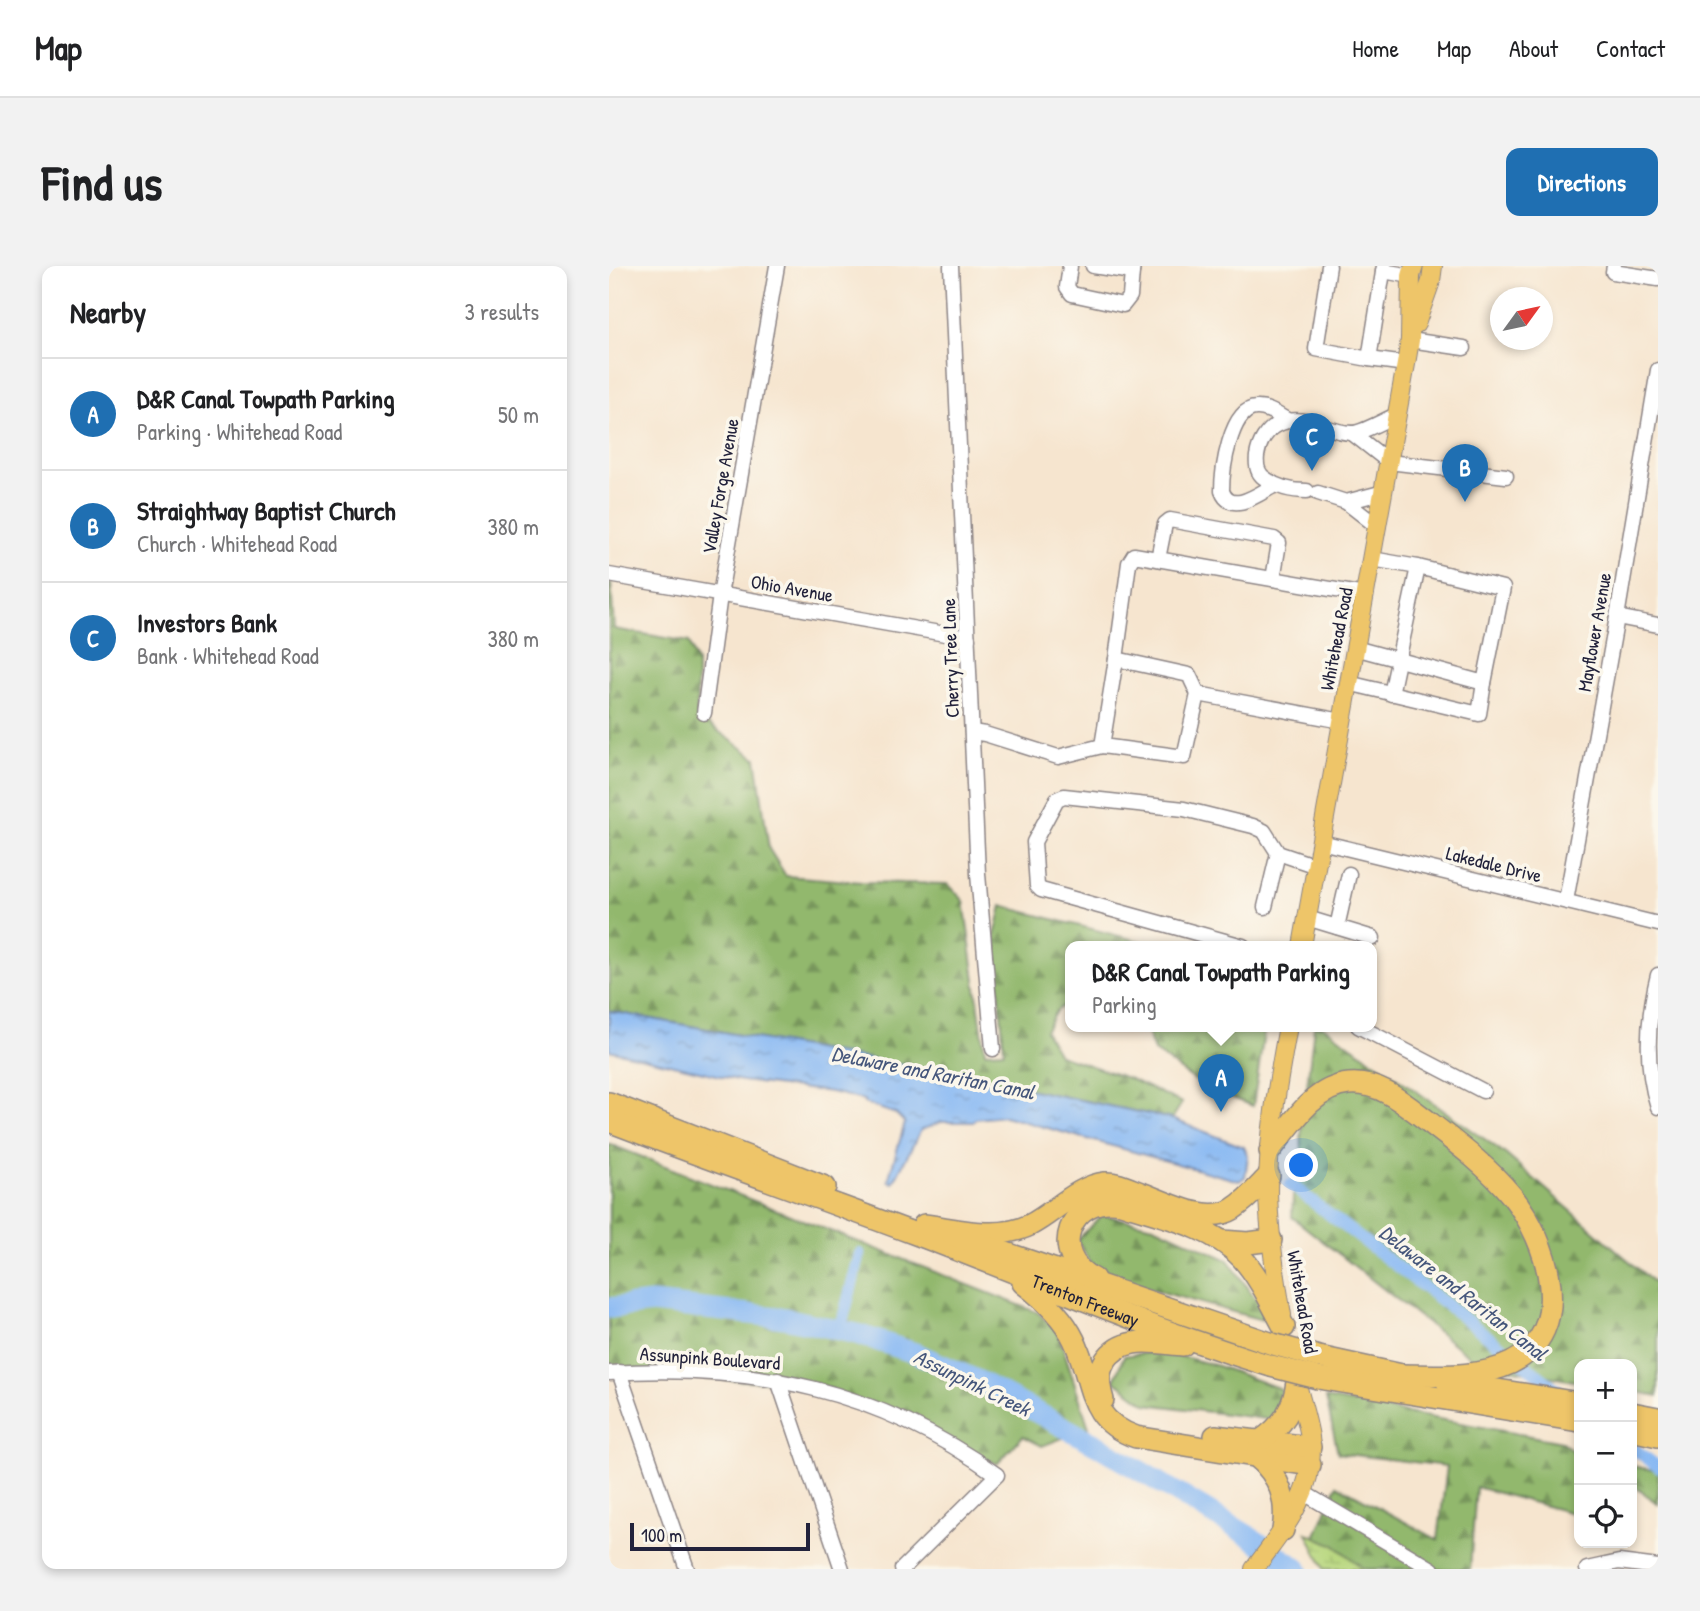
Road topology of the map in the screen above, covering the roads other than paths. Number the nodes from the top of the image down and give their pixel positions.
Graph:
1 (777, 266) edge
2 (951, 266) edge
3 (1070, 266) edge
4 (1093, 266) edge
5 (1329, 266) edge
6 (1433, 266) edge
7 (1614, 266) edge
8 (1133, 269) edge
9 (1384, 269) edge
10 (1413, 271) edge
11 (1658, 279) edge
12 (1410, 340) junction
13 (1464, 348) dead end
14 (1369, 359) junction
15 (1406, 364) junction
16 (1658, 370) edge
17 (1396, 415) junction
18 (1287, 420) junction
19 (1352, 433) junction
20 (1389, 462) junction
21 (1506, 476) dead end
22 (1275, 485) junction
23 (1384, 492) junction
24 (1346, 502) junction
25 (1378, 527) junction
26 (1158, 559) junction
27 (1372, 559) junction
28 (1418, 567) junction
29 (609, 575) edge
30 (1273, 579) junction
31 (720, 595) junction
32 (1365, 595) junction
33 (1617, 617) junction
34 (1658, 625) edge
35 (968, 638) junction
36 (1355, 648) junction
37 (1116, 659) junction
38 (1397, 659) junction
39 (1348, 683) junction
40 (1484, 683) junction
41 (1198, 694) junction
42 (1391, 694) junction
43 (703, 713) dead end
44 (1342, 721) junction
45 (972, 732) junction
46 (1101, 746) junction
47 (1321, 842) junction
48 (1278, 853) junction
49 (1316, 866) junction
50 (1349, 874) dead end
51 (1566, 901) junction
52 (1265, 907) dead end
53 (1307, 918) junction
54 (1658, 924) edge
55 (1337, 927) junction
56 (1373, 938) dead end
57 (1225, 941) edge
58 (1303, 941) edge
59 (1658, 975) edge
60 (1287, 1032) edge
61 (1370, 1032) edge
62 (993, 1048) dead end
63 (1483, 1091) dead end
64 (609, 1103) edge
65 (1658, 1105) edge
66 (609, 1121) edge
67 (1266, 1174) junction
68 (924, 1225) junction
69 (1271, 1240) junction
70 (1222, 1241) junction
71 (1008, 1271) junction
72 (1124, 1294) junction
73 (1278, 1336) junction
74 (1206, 1346) junction
75 (1311, 1372) junction
76 (614, 1373) edge
77 (778, 1380) junction
78 (1486, 1388) junction
79 (1574, 1402) edge
80 (1637, 1414) edge
81 (1658, 1418) edge
82 (1574, 1420) edge
83 (1637, 1431) edge
84 (1658, 1436) edge
85 (1258, 1449) junction
86 (1310, 1456) junction
87 (1304, 1493) junction
88 (1281, 1532) junction
89 (1658, 1567) edge
90 (687, 1569) edge
91 (842, 1569) edge
92 (902, 1569) edge
93 (1254, 1569) edge
94 (1432, 1569) edge
95 (1587, 1569) edge

1 - 31 street, Valley Forge Avenue
2 - 35 street, Cherry Tree Lane
3 - 8 street
4 - 8 street
5 - 14 street
6 - 12 main road, Whitehead Road
7 - 11 street
9 - 10 street
9 - 14 street
10 - 12 main road, Whitehead Road
12 - 13 street
12 - 15 main road, Whitehead Road
14 - 15 street
15 - 17 main road, Whitehead Road
16 - 33 street, Mayflower Avenue
17 - 19 street
17 - 20 main road, Whitehead Road
18 - 19 street
18 - 22 street
18 - 22 street
19 - 20 street
20 - 21 street
20 - 23 main road, Whitehead Road
22 - 24 street
23 - 24 street
23 - 25 main road, Whitehead Road
24 - 25 street
25 - 27 main road, Whitehead Road
26 - 30 street
26 - 30 street
26 - 37 street
27 - 28 street
27 - 32 main road, Whitehead Road
28 - 38 street
28 - 40 street
29 - 31 street, Ohio Avenue
30 - 32 street
31 - 35 street, Ohio Avenue
31 - 43 street, Valley Forge Avenue
32 - 36 main road, Whitehead Road
33 - 34 street
33 - 51 street, Mayflower Avenue
35 - 45 street, Cherry Tree Lane
36 - 38 street
36 - 39 main road, Whitehead Road
37 - 41 street
37 - 46 street
38 - 40 street
38 - 42 street
39 - 42 street
39 - 44 main road, Whitehead Road
40 - 42 street
41 - 44 street
41 - 46 street
44 - 47 main road, Whitehead Road
45 - 46 street
45 - 62 street, Cherry Tree Lane
47 - 49 main road, Whitehead Road
47 - 51 street, Lakedale Drive
48 - 49 street
48 - 52 street
48 - 57 street
49 - 53 main road, Whitehead Road
50 - 55 street
51 - 54 street, Lakedale Drive
53 - 55 street
53 - 58 main road, Whitehead Road
55 - 56 street
59 - 65 street
60 - 67 main road, Whitehead Road
61 - 63 street
64 - 68 highway, Trenton Freeway
66 - 71 highway, Trenton Freeway
67 - 68 highway
67 - 69 main road, Whitehead Road
67 - 78 highway
68 - 72 highway, Trenton Freeway
69 - 70 highway
69 - 73 main road, Whitehead Road
70 - 72 highway
70 - 73 highway
71 - 74 highway, Trenton Freeway
71 - 85 highway
72 - 73 highway, Trenton Freeway
73 - 75 highway, Trenton Freeway, bridge
73 - 75 main road, Whitehead Road
74 - 75 highway, Trenton Freeway, bridge
74 - 85 highway
75 - 78 highway, Trenton Freeway
75 - 78 highway, Trenton Freeway
75 - 85 highway
75 - 86 main road, Whitehead Road
76 - 77 street, Assunpink Boulevard
76 - 90 street
77 - 91 street
77 - 92 street, Assunpink Boulevard
78 - 79 highway, Trenton Freeway
78 - 82 highway, Trenton Freeway
80 - 81 highway
83 - 84 highway
85 - 86 highway
85 - 88 highway
86 - 87 main road, Whitehead Road
87 - 88 main road, Whitehead Road
87 - 94 street
88 - 93 main road, Whitehead Road
89 - 95 street

